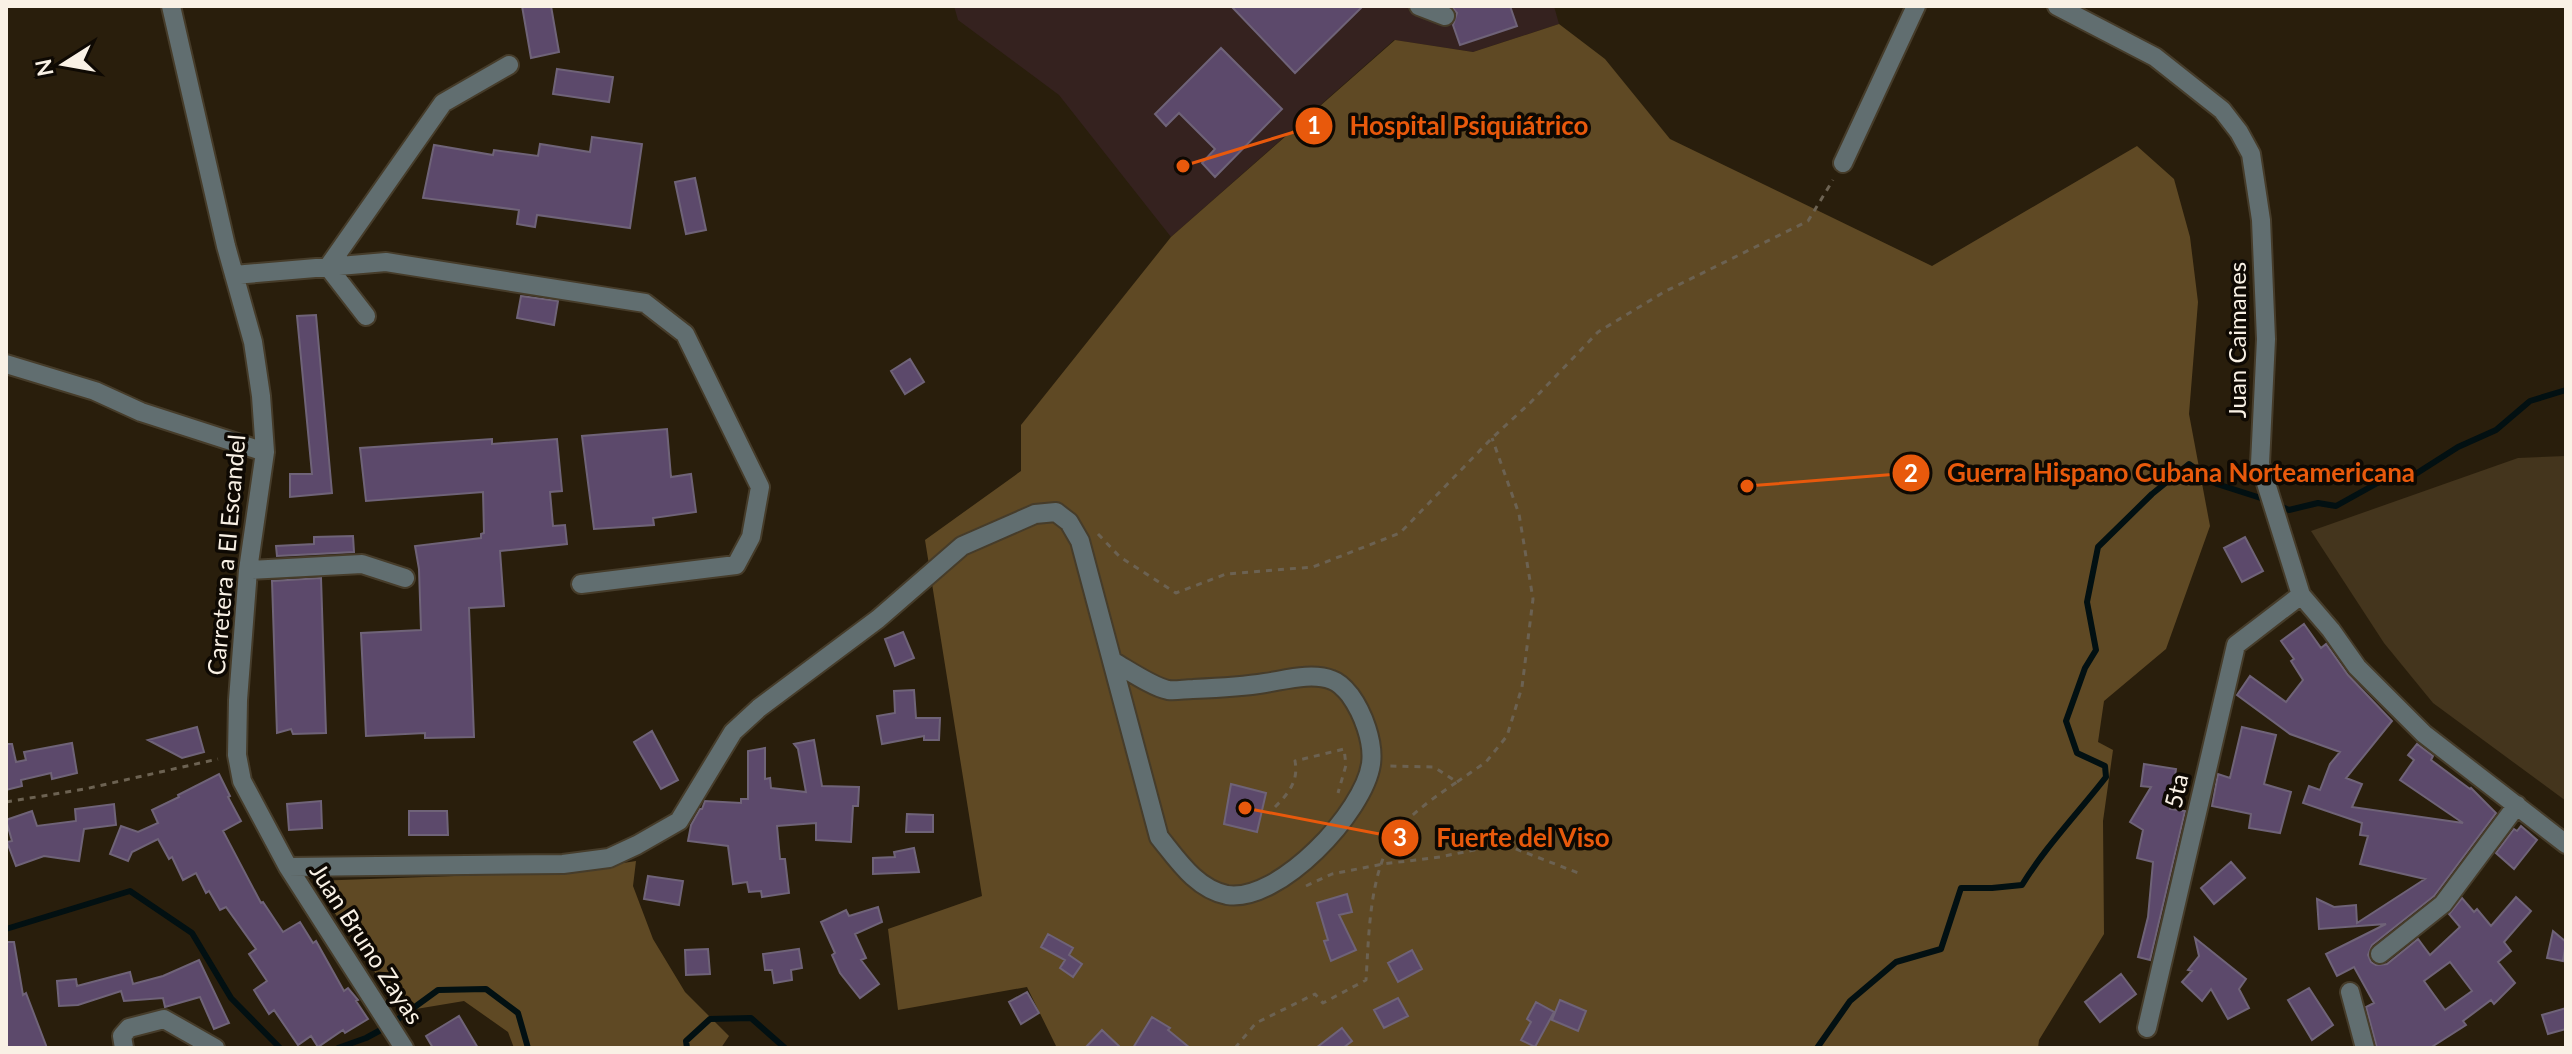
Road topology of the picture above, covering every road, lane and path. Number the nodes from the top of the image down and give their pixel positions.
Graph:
1 (171, 6) edge
2 (1419, 6) edge
3 (1916, 6) edge
4 (2057, 6) edge
5 (1445, 16) dead end
6 (509, 65) dead end
7 (1843, 163) joint
8 (328, 267) junction
9 (234, 275) junction
10 (366, 316) dead end
11 (6, 364) edge
12 (1492, 438) junction
13 (265, 452) junction
14 (1093, 529) dead end
15 (248, 570) junction
16 (405, 578) dead end
17 (581, 584) dead end
18 (2301, 595) junction
19 (1114, 662) junction
20 (237, 755) junction
21 (1372, 762) junction
22 (1457, 782) junction
23 (6, 802) edge
24 (2517, 805) junction
25 (1275, 807) dead end
26 (1350, 811) junction
27 (2566, 844) edge
28 (1383, 864) junction
29 (288, 867) junction
30 (1581, 874) dead end
31 (1296, 890) dead end
32 (2380, 954) dead end
33 (2350, 992) dead end
34 (2147, 1028) dead end
35 (400, 1042) edge
36 (124, 1048) edge
37 (215, 1048) edge
38 (1235, 1048) edge
39 (2365, 1048) edge

1 - 9 street, Carretera a El Escandel
2 - 5 street
3 - 7 street
4 - 18 street, Juan Caimanes
6 - 8 street
7 - 12 path
8 - 9 street
8 - 10 street
8 - 17 street
9 - 13 street, Carretera a El Escandel
11 - 13 street
12 - 14 path
12 - 22 path
13 - 15 street, Carretera a El Escandel
15 - 16 street
15 - 20 street, Carretera a El Escandel
18 - 24 street, Juan Caimanes
18 - 34 street, 5ta
19 - 21 street
19 - 26 street
19 - 29 street
20 - 23 path
20 - 29 street, Carretera a El Escandel
21 - 22 path
21 - 26 street
22 - 28 path
24 - 27 street, Juan Caimanes
24 - 32 street
25 - 26 path
28 - 30 path
28 - 31 path
28 - 38 path
29 - 35 street, Juan Bruno Zayas
33 - 39 street
36 - 37 street

